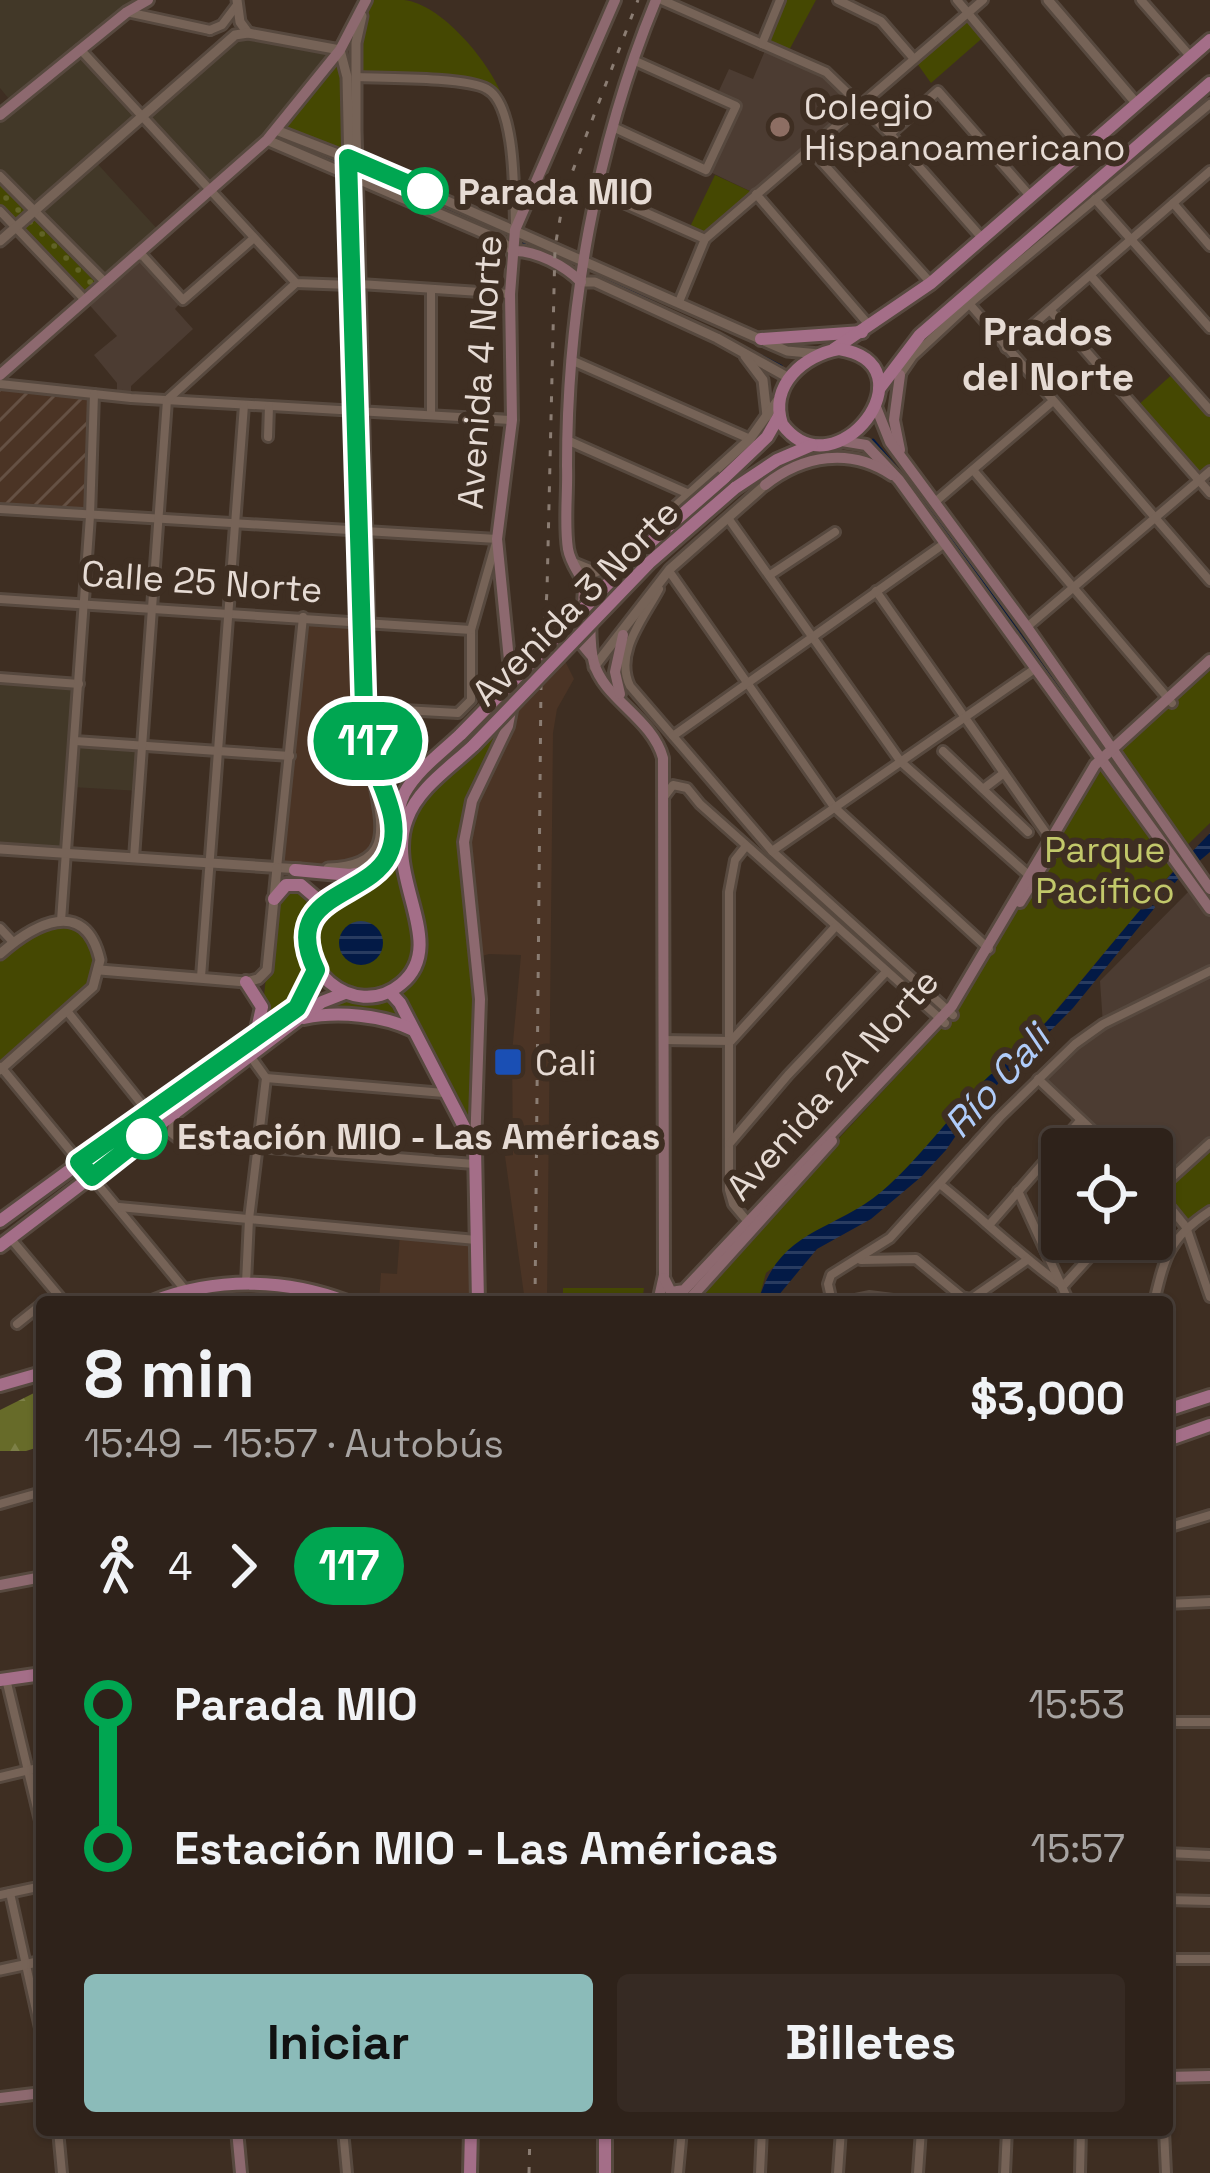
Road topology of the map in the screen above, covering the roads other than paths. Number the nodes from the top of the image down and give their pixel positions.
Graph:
1 (615, 0) edge
2 (659, 0) edge
3 (780, 0) edge
4 (838, 0) edge
5 (957, 0) edge
6 (983, 0) edge
7 (1048, 0) edge
8 (1141, 0) edge
9 (143, 1) edge
10 (237, 2) edge
11 (365, 4) edge
12 (127, 12) junction
13 (970, 12) junction
14 (210, 30) junction
15 (248, 33) junction
16 (1210, 40) edge
17 (762, 44) junction
18 (223, 46) junction
19 (80, 49) junction
20 (340, 50) junction
21 (1191, 58) junction
22 (632, 59) junction
23 (914, 59) junction
24 (356, 77) junction
25 (1210, 83) edge
26 (861, 104) junction
27 (1137, 104) junction
28 (1210, 104) edge
29 (0, 115) edge
30 (143, 118) junction
31 (615, 128) junction
32 (890, 134) junction
33 (272, 135) junction
34 (810, 149) junction
35 (1083, 152) junction
36 (352, 160) junction
37 (1210, 171) edge
38 (353, 175) junction
39 (0, 176) edge
40 (1086, 189) junction
41 (210, 190) junction
42 (599, 192) junction
43 (756, 194) junction
44 (1031, 197) junction
45 (1096, 200) junction
46 (1173, 203) junction
47 (0, 211) edge
48 (34, 211) junction
49 (16, 227) junction
50 (515, 230) junction
51 (254, 238) junction
52 (705, 239) junction
53 (983, 239) junction
54 (0, 241) edge
55 (1132, 241) junction
56 (1210, 246) edge
57 (513, 251) junction
58 (141, 253) junction
59 (585, 261) junction
60 (1091, 276) junction
61 (105, 282) junction
62 (581, 282) junction
63 (296, 283) junction
64 (931, 283) junction
65 (355, 285) junction
66 (430, 289) junction
67 (510, 294) junction
68 (85, 300) junction
69 (966, 301) junction
70 (679, 302) junction
71 (1050, 310) junction
72 (1210, 328) edge
73 (867, 330) junction
74 (761, 339) junction
75 (737, 348) junction
76 (1006, 348) junction
77 (905, 350) junction
78 (827, 352) junction
79 (571, 360) junction
80 (900, 376) junction
81 (789, 378) junction
82 (0, 379) edge
83 (879, 389) junction
84 (94, 394) junction
85 (167, 400) junction
86 (1053, 401) junction
87 (244, 404) junction
88 (269, 406) junction
89 (876, 407) junction
90 (1210, 410) edge
91 (357, 411) junction
92 (431, 415) junction
93 (773, 417) junction
94 (512, 420) junction
95 (268, 437) dead end
96 (567, 440) junction
97 (839, 441) junction
98 (818, 443) junction
99 (750, 446) junction
100 (777, 460) junction
101 (906, 464) junction
102 (973, 470) junction
103 (1210, 470) edge
104 (728, 477) junction
105 (899, 480) junction
106 (1198, 480) junction
107 (765, 485) junction
108 (689, 494) junction
109 (1210, 494) edge
110 (935, 502) junction
111 (0, 509) edge
112 (90, 516) junction
113 (728, 518) junction
114 (158, 519) junction
115 (1155, 519) junction
116 (235, 523) junction
117 (361, 532) junction
118 (835, 532) dead end
119 (497, 539) junction
120 (945, 543) junction
121 (574, 563) junction
122 (670, 569) junction
123 (770, 575) junction
124 (1210, 580) edge
125 (1073, 590) junction
126 (876, 591) junction
127 (0, 598) edge
128 (84, 603) junction
129 (153, 607) junction
130 (229, 612) junction
131 (303, 617) junction
132 (365, 621) junction
133 (1027, 628) junction
134 (471, 630) junction
135 (623, 635) junction
136 (810, 636) junction
137 (1210, 660) edge
138 (594, 662) junction
139 (1036, 668) junction
140 (1210, 670) edge
141 (0, 678) edge
142 (748, 683) junction
143 (79, 684) junction
144 (1170, 700) junction
145 (623, 703) junction
146 (364, 708) junction
147 (964, 717) junction
148 (674, 736) junction
149 (75, 740) junction
150 (142, 744) junction
151 (368, 747) junction
152 (1114, 750) junction
153 (218, 751) junction
154 (943, 751) dead end
155 (290, 756) junction
156 (901, 762) junction
157 (1102, 762) junction
158 (1004, 773) junction
159 (983, 788) junction
160 (663, 799) junction
161 (834, 807) junction
162 (1028, 832) dead end
163 (392, 838) junction
164 (1053, 842) junction
165 (746, 846) junction
166 (0, 849) edge
167 (772, 851) junction
168 (67, 854) junction
169 (1178, 854) junction
170 (134, 858) junction
171 (210, 863) junction
172 (277, 868) junction
173 (295, 870) junction
174 (376, 871) junction
175 (1031, 878) junction
176 (1202, 883) edge
177 (274, 899) junction
178 (1210, 909) edge
179 (315, 915) junction
180 (61, 921) junction
181 (836, 926) junction
182 (0, 928) edge
183 (13, 942) junction
184 (988, 948) junction
185 (0, 953) edge
186 (100, 970) junction
187 (316, 970) junction
188 (1210, 971) edge
189 (886, 972) junction
190 (201, 977) junction
191 (247, 982) junction
192 (390, 992) junction
193 (345, 993) junction
194 (67, 1011) junction
195 (947, 1017) junction
196 (297, 1020) junction
197 (415, 1031) junction
198 (254, 1036) junction
199 (662, 1040) junction
200 (731, 1041) junction
201 (250, 1055) junction
202 (1, 1068) edge
203 (266, 1078) junction
204 (1038, 1079) junction
205 (448, 1093) junction
206 (178, 1110) junction
207 (148, 1112) junction
208 (1080, 1121) junction
209 (1088, 1128) edge
210 (730, 1143) junction
211 (1210, 1143) edge
212 (256, 1146) junction
213 (475, 1148) junction
214 (79, 1162) junction
215 (476, 1165) junction
216 (1173, 1172) edge
217 (92, 1177) junction
218 (941, 1185) junction
219 (1018, 1191) junction
220 (119, 1207) junction
221 (1173, 1211) edge
222 (1210, 1211) edge
223 (249, 1219) junction
224 (0, 1221) edge
225 (990, 1224) junction
226 (750, 1225) junction
227 (1186, 1227) junction
228 (1041, 1239) edge
229 (477, 1240) junction
230 (5, 1242) edge
231 (860, 1260) junction
232 (1027, 1260) junction
233 (1051, 1260) edge
234 (1087, 1260) edge
235 (664, 1275) junction
236 (246, 1283) junction
237 (1063, 1286) junction
238 (185, 1291) junction
239 (56, 1293) junction
240 (52, 1296) edge
241 (59, 1296) edge
242 (170, 1296) edge
243 (328, 1296) edge
244 (478, 1296) edge
245 (659, 1296) edge
246 (692, 1296) edge
247 (831, 1296) edge
248 (961, 1296) edge
249 (978, 1296) edge
250 (1067, 1296) edge
251 (1156, 1296) edge
252 (1210, 1297) edge
253 (36, 1309) edge
254 (17, 1324) dead end
255 (36, 1375) edge
256 (0, 1385) edge
257 (1210, 1396) edge
258 (1173, 1408) edge
259 (1210, 1425) edge
260 (1173, 1438) edge
261 (36, 1494) edge
262 (0, 1504) edge
263 (1210, 1516) edge
264 (1173, 1526) edge
265 (36, 1578) edge
266 (0, 1585) edge
267 (1210, 1601) edge
268 (1173, 1604) edge
269 (36, 1675) edge
270 (3, 1680) edge
271 (1173, 1722) edge
272 (1210, 1722) edge
273 (36, 1768) edge
274 (29, 1770) junction
275 (0, 1777) edge
276 (36, 1802) edge
277 (1173, 1853) edge
278 (1210, 1855) edge
279 (36, 1887) edge
280 (5, 1894) edge
281 (1173, 1900) edge
282 (1210, 1900) edge
283 (1173, 1959) edge
284 (1210, 1959) edge
285 (36, 1962) edge
286 (26, 1965) junction
287 (0, 1970) edge
288 (36, 2010) edge
289 (1210, 2076) edge
290 (1173, 2077) edge
291 (36, 2094) edge
292 (0, 2098) edge
293 (59, 2136) edge
294 (238, 2136) edge
295 (344, 2136) edge
296 (471, 2136) edge
297 (605, 2136) edge
298 (681, 2136) edge
299 (762, 2136) edge
300 (841, 2136) edge
301 (921, 2136) edge
302 (1007, 2136) edge
303 (1082, 2136) edge
304 (1165, 2136) edge
305 (62, 2173) edge
306 (241, 2173) edge
307 (347, 2173) edge
308 (470, 2173) edge
309 (604, 2173) edge
310 (614, 2173) edge
311 (678, 2173) edge
312 (760, 2173) edge
313 (838, 2173) edge
314 (919, 2173) edge
315 (1005, 2173) edge
316 (1080, 2173) edge
317 (1166, 2173) edge

1 - 50 main road, Avenida 4 Norte
2 - 17 street
2 - 22 main road
3 - 17 street
4 - 23 street
5 - 13 street
6 - 13 street
7 - 27 street
8 - 21 street
9 - 12 main road
10 - 14 street
10 - 15 street
11 - 20 main road
11 - 24 street
12 - 14 street
12 - 19 main road
13 - 23 street
13 - 35 street
14 - 18 street
15 - 18 street
15 - 20 street
16 - 21 main road
17 - 26 street
18 - 30 street
19 - 29 main road
19 - 30 street
20 - 33 main road
20 - 36 street
21 - 27 main road
22 - 31 main road
22 - 31 street
23 - 26 street
24 - 36 street
24 - 50 street
25 - 40 main road
26 - 32 street
26 - 34 street
27 - 35 main road
28 - 45 street
30 - 41 street
30 - 48 street
31 - 42 main road
32 - 44 street
32 - 53 street
33 - 36 street
33 - 38 street
33 - 41 main road
34 - 43 street
34 - 64 street
35 - 44 main road
36 - 38 street
36 - 50 street
37 - 46 street
38 - 57 street
38 - 65 street
39 - 48 street
40 - 45 street
40 - 69 main road
41 - 51 street
41 - 58 main road
42 - 52 street
42 - 59 main road
43 - 52 street
43 - 73 street
44 - 53 main road
45 - 55 street
45 - 69 street
46 - 55 street
46 - 56 street
47 - 49 street
48 - 49 street
48 - 61 street
49 - 54 street
49 - 68 street
50 - 57 main road, Avenida 4 Norte
50 - 59 street
51 - 58 street
51 - 63 street
52 - 70 street
53 - 64 main road
55 - 60 street
55 - 72 street
57 - 62 main road
57 - 67 main road, Avenida 4 Norte
58 - 61 main road
59 - 62 main road
59 - 70 street
60 - 71 street
60 - 90 street
61 - 68 main road
62 - 75 street
62 - 79 main road
63 - 65 street
63 - 85 street
64 - 73 main road
65 - 66 street
65 - 91 street
66 - 67 street
66 - 92 street
67 - 94 main road, Avenida 4 Norte
68 - 82 main road
69 - 76 street
69 - 77 main road
69 - 80 street
70 - 74 street
71 - 76 street
71 - 106 street
73 - 74 main road
73 - 78 main road
74 - 78 street
75 - 81 street
75 - 93 street
76 - 86 street
77 - 80 main road
77 - 83 main road
78 - 81 main road
78 - 83 main road
79 - 96 main road
79 - 99 street
80 - 101 main road
81 - 93 main road
82 - 84 street
83 - 89 main road
84 - 85 street
84 - 112 street
85 - 87 street
85 - 114 street
86 - 102 street
86 - 115 street
87 - 88 street
87 - 116 street
88 - 91 street
88 - 95 street
89 - 97 main road
89 - 101 main road
91 - 92 street
91 - 117 street
92 - 94 street
93 - 98 main road
93 - 99 main road, Avenida 3 Norte
94 - 119 main road, Avenida 4 Norte
96 - 108 street
96 - 121 main road
97 - 98 main road
97 - 105 main road
98 - 100 main road, Avenida 3 Norte
99 - 104 main road, Avenida 3 Norte
100 - 104 main road, Avenida 3 Norte
100 - 107 main road
101 - 110 main road
102 - 110 street
102 - 125 street
103 - 106 street
104 - 108 street, Avenida 3 Norte
104 - 163 main road, Avenida 3 Norte, bridge
104 - 192 main road, Avenida 3 Norte, bridge
105 - 107 main road
105 - 120 main road
106 - 109 street
106 - 115 street
107 - 113 street, Avenida 3 Norte
108 - 121 street, Avenida 3 Norte
110 - 133 main road
111 - 112 street
112 - 114 street
112 - 128 street
113 - 122 street, Avenida 3 Norte
113 - 123 street
114 - 116 street
114 - 129 street
115 - 124 street
115 - 125 street
116 - 117 street
116 - 130 street
117 - 119 street
117 - 132 street
118 - 123 street
119 - 134 street
119 - 213 main road, Avenida 4 Norte
120 - 126 street
120 - 139 main road
121 - 138 main road
122 - 135 street, Avenida 3 Norte
122 - 142 street
122 - 148 street
123 - 136 street
125 - 133 street
125 - 144 street
126 - 136 street
126 - 147 street
127 - 128 street, Calle 25 Norte
128 - 129 street, Calle 25 Norte
128 - 143 street
129 - 130 street, Calle 25 Norte
129 - 150 street
130 - 131 street, Calle 25 Norte
130 - 153 street
131 - 132 street, Calle 25 Norte
131 - 155 street
132 - 134 street, Calle 25 Norte
132 - 146 street
133 - 152 main road
134 - 146 street
135 - 138 street, Avenida 3 Norte
135 - 145 main road
136 - 142 street
136 - 156 street
137 - 144 main road, Avenida 2A Norte
138 - 145 main road
139 - 147 street
139 - 157 main road
140 - 144 main road, Avenida 2A Norte
141 - 143 street
142 - 148 street
142 - 161 street
143 - 149 street
144 - 152 main road, Avenida 2A Norte
145 - 160 main road
146 - 151 street
147 - 156 street
147 - 158 street
148 - 167 street
149 - 150 street
149 - 168 street
150 - 153 street
150 - 170 street
151 - 163 main road
151 - 173 street
152 - 157 main road, Avenida 2A Norte
152 - 169 main road
153 - 155 street
153 - 171 street
154 - 159 street
155 - 172 street
156 - 161 street
156 - 175 street
157 - 164 main road, Avenida 2A Norte
157 - 169 main road
158 - 159 street
158 - 164 street
159 - 162 street
160 - 165 street
160 - 199 main road
161 - 167 street
161 - 184 street
163 - 174 main road, Avenida 3 Norte
164 - 175 main road, Avenida 2A Norte
165 - 181 street
165 - 200 street
166 - 168 street
167 - 195 street
168 - 170 street
168 - 180 street
169 - 176 main road
170 - 171 street
171 - 172 street
171 - 190 street
172 - 173 street
172 - 177 street
173 - 174 main road
174 - 179 main road
175 - 184 main road, Avenida 2A Norte
176 - 178 main road
177 - 179 main road
177 - 191 street
179 - 187 main road
180 - 183 street
180 - 186 street
181 - 189 street
181 - 200 street
182 - 183 street
183 - 185 street
184 - 195 main road, Avenida 2A Norte
186 - 190 street
186 - 194 street
187 - 193 main road
187 - 198 main road
188 - 204 street
189 - 195 street
189 - 210 street
190 - 191 street
191 - 198 main road
192 - 193 main road
192 - 197 main road
193 - 196 main road
194 - 202 street
194 - 207 street
195 - 226 main road, Avenida 2A Norte
196 - 197 main road
196 - 201 main road
197 - 205 main road
198 - 207 main road
199 - 200 street
199 - 235 main road
200 - 210 street
201 - 203 street
201 - 206 main road
202 - 214 street
203 - 205 street
203 - 212 street
204 - 208 street
204 - 218 street
205 - 213 main road
206 - 212 street
206 - 217 main road
207 - 214 main road
208 - 209 street
208 - 219 street
210 - 226 street
211 - 216 street
212 - 215 street
212 - 223 street
213 - 215 main road
214 - 217 street
214 - 224 main road
215 - 229 main road
217 - 220 street
217 - 230 main road
218 - 225 street
218 - 231 street
219 - 225 street
219 - 228 street
220 - 223 street
220 - 238 street
221 - 227 street
222 - 227 street
223 - 229 street
223 - 236 street
225 - 232 street
226 - 235 main road, Avenida 2A Norte
226 - 246 main road, Avenida 2A Norte
227 - 251 street
227 - 252 street
229 - 244 main road
230 - 239 street
231 - 247 street
231 - 248 street
232 - 237 street
232 - 249 street
233 - 237 street
234 - 237 street
235 - 245 main road
236 - 238 main road
236 - 243 main road
237 - 250 street
238 - 242 main road
239 - 240 street
239 - 241 street
253 - 254 street
255 - 256 main road
257 - 258 main road
259 - 260 main road
261 - 262 street
263 - 264 street
265 - 266 main road
267 - 268 street
269 - 270 main road
270 - 274 street
271 - 272 street
273 - 274 street
274 - 275 street
274 - 276 street
277 - 278 street
279 - 280 street
280 - 286 street
281 - 282 street
283 - 284 street
285 - 286 street
286 - 287 street
286 - 288 street
289 - 290 main road
291 - 292 main road
293 - 305 street
294 - 306 main road
295 - 307 street
296 - 308 main road
297 - 309 main road
298 - 311 street
299 - 312 street
300 - 313 street
301 - 314 street
302 - 315 street
303 - 316 street
304 - 317 street
309 - 310 street

